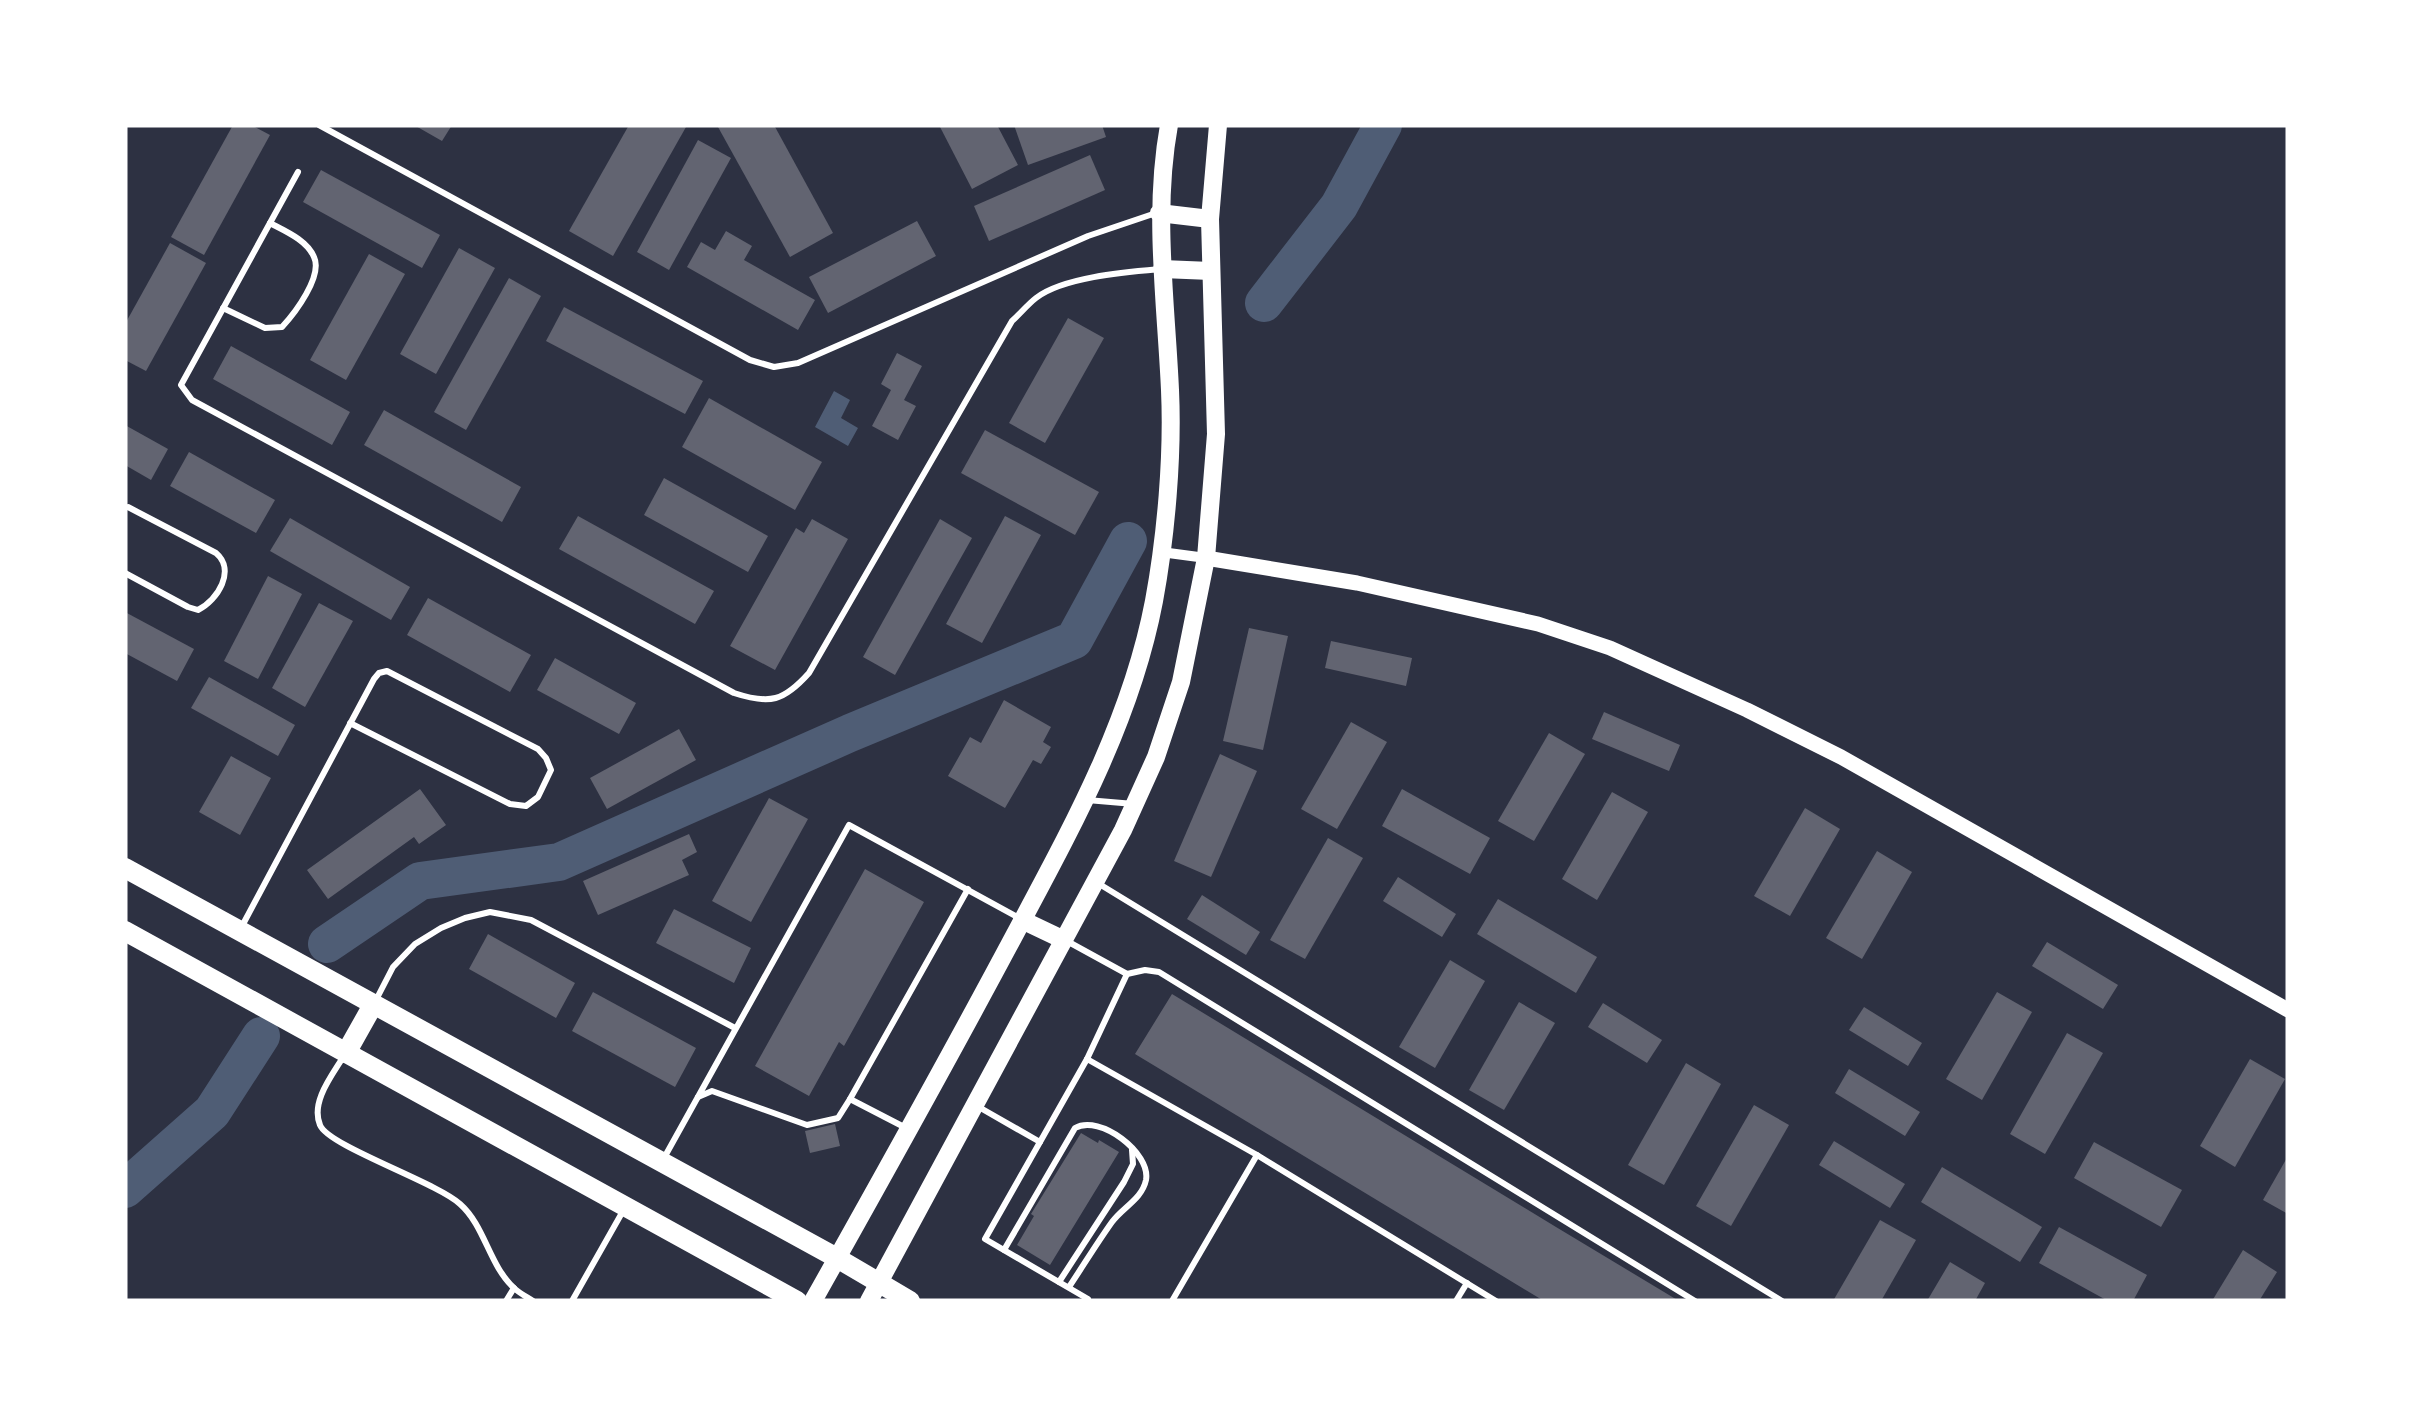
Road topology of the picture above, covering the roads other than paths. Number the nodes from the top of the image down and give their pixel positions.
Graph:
1 (319, 125) edge
2 (1169, 125) edge
3 (1218, 125) edge
4 (298, 172) dead end
5 (1159, 212) junction
6 (1210, 219) junction
7 (270, 223) junction
8 (1162, 268) junction
9 (1211, 271) junction
10 (223, 308) junction
11 (125, 508) edge
12 (1161, 552) junction
13 (1206, 558) junction
14 (125, 573) edge
15 (350, 724) junction
16 (1086, 800) junction
17 (1135, 804) junction
18 (125, 868) edge
19 (1095, 882) junction
20 (968, 889) junction
21 (1022, 920) junction
22 (125, 931) edge
23 (239, 931) junction
24 (1064, 940) junction
25 (1127, 974) junction
26 (374, 1005) junction
27 (2288, 1010) edge
28 (735, 1028) junction
29 (346, 1053) junction
30 (1087, 1059) junction
31 (698, 1097) junction
32 (850, 1099) junction
33 (976, 1106) junction
34 (909, 1130) junction
35 (1040, 1142) junction
36 (1132, 1149) junction
37 (1257, 1155) junction
38 (662, 1163) junction
39 (625, 1206) junction
40 (1004, 1250) junction
41 (837, 1258) junction
42 (1060, 1282) junction
43 (1467, 1283) junction
44 (1069, 1287) junction
45 (514, 1288) junction
46 (874, 1292) edge
47 (1089, 1300) edge
48 (506, 1301) edge
49 (533, 1301) edge
50 (572, 1301) edge
51 (797, 1301) edge
52 (813, 1301) edge
53 (910, 1301) edge
54 (1172, 1301) edge
55 (1456, 1301) edge
56 (1496, 1301) edge
57 (1695, 1301) edge
58 (1782, 1301) edge

1 - 5 lane
2 - 5 main road
3 - 6 main road
4 - 7 lane
5 - 6 main road
5 - 8 main road
6 - 9 main road
7 - 10 lane
7 - 10 lane
8 - 9 main road
8 - 10 lane
8 - 12 main road
9 - 13 main road
11 - 14 lane
12 - 13 street
12 - 16 main road
13 - 17 main road
13 - 27 street
15 - 15 lane
15 - 23 lane
16 - 17 lane
16 - 21 main road
17 - 19 main road
18 - 23 main road
19 - 24 main road
19 - 58 lane
20 - 21 lane
20 - 28 lane
20 - 32 lane
21 - 24 main road
21 - 34 main road
22 - 29 main road
23 - 26 main road
24 - 25 lane
24 - 33 main road
25 - 30 lane
25 - 57 lane
26 - 28 lane
26 - 29 main road
26 - 38 main road
28 - 31 lane
29 - 39 main road
29 - 45 lane
30 - 35 lane
30 - 37 lane
31 - 32 lane
31 - 38 lane
32 - 34 lane
33 - 35 lane
33 - 46 main road
34 - 41 main road
35 - 40 lane
36 - 40 lane
36 - 42 lane
36 - 44 lane
37 - 43 lane
37 - 54 lane
38 - 41 main road
39 - 50 lane
39 - 51 main road
40 - 42 lane
41 - 46 main road
41 - 52 main road
42 - 44 lane
43 - 55 lane
43 - 56 lane
44 - 47 lane
45 - 48 lane
45 - 49 lane
46 - 53 main road

